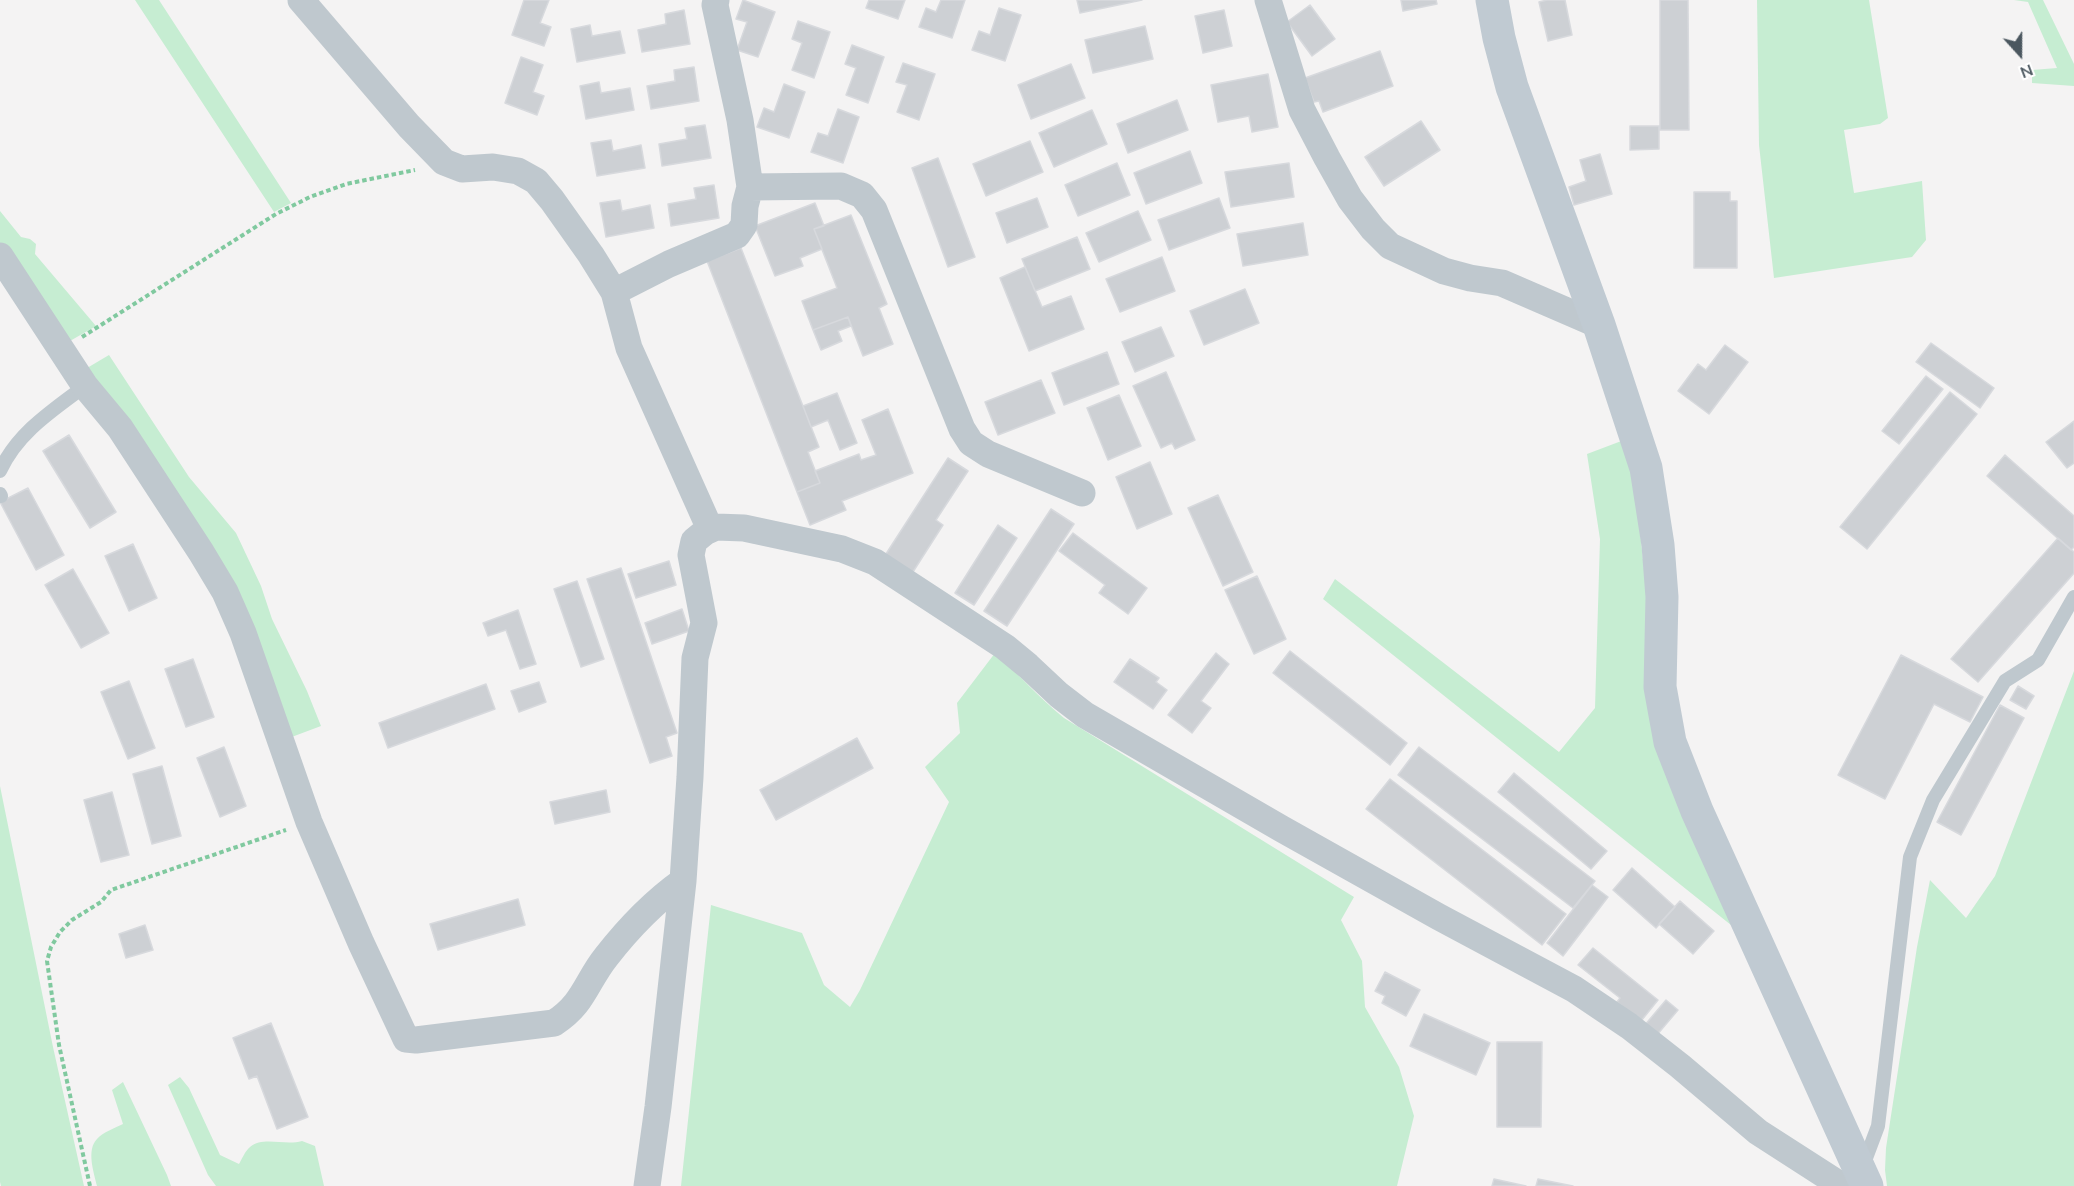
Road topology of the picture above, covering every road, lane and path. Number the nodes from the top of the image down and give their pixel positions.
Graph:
1 (301, 0) edge
2 (716, 0) edge
3 (1268, 0) edge
4 (1492, 0) edge
5 (444, 162) junction
6 (750, 186) junction
7 (0, 256) edge
8 (614, 292) junction
9 (1599, 325) junction
10 (61, 350) junction
11 (86, 386) junction
12 (0, 471) edge
13 (1082, 493) dead end
14 (710, 530) junction
15 (2074, 597) edge
16 (309, 822) junction
17 (683, 881) junction
18 (1857, 1181) edge
19 (90, 1186) edge
20 (647, 1186) edge

1 - 5 street
2 - 6 street
3 - 9 street
4 - 9 street
5 - 8 street
5 - 10 path
6 - 8 street
6 - 13 street
7 - 10 street
8 - 14 street
9 - 18 street
10 - 11 street
11 - 12 lane
11 - 16 street
14 - 17 street
14 - 18 street
15 - 18 lane
16 - 17 street
16 - 19 path
17 - 20 street

